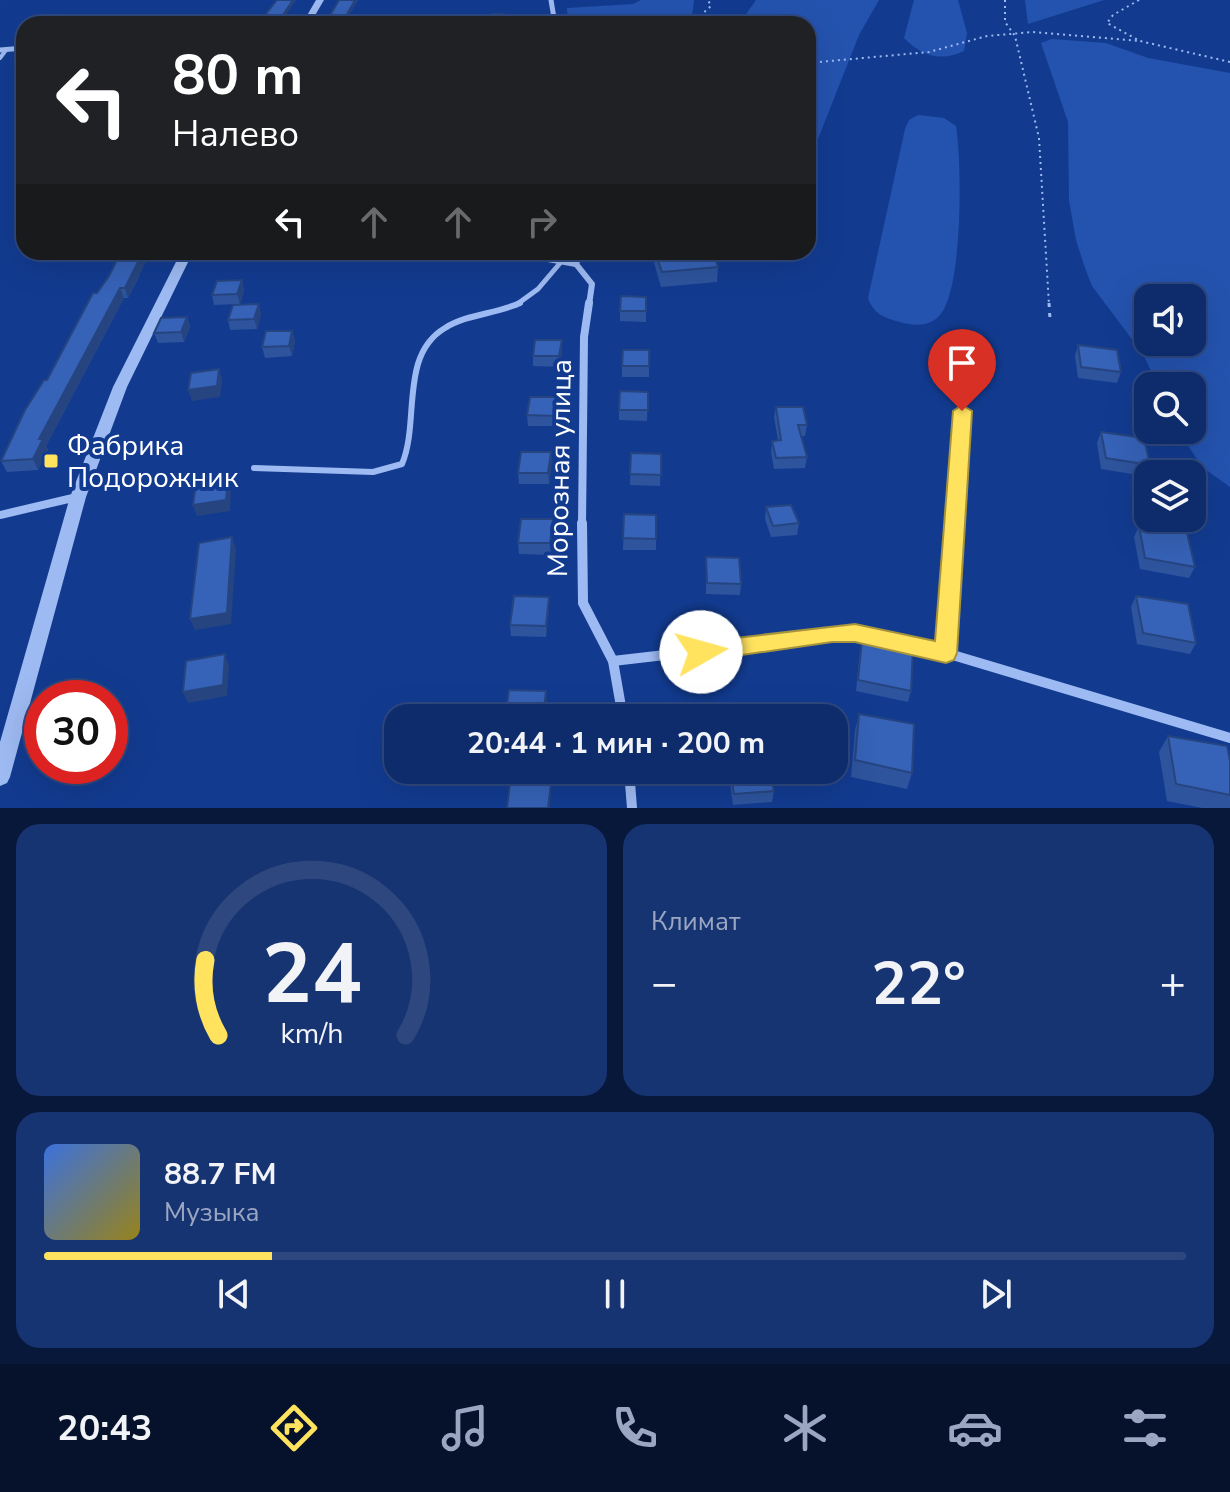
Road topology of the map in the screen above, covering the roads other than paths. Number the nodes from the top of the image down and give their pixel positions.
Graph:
1 (3, 50) edge
2 (0, 58) edge
3 (183, 260) edge
4 (550, 260) edge
5 (577, 260) edge
6 (561, 262) junction
7 (576, 264) junction
8 (962, 411) dead end
9 (254, 468) dead end
10 (78, 497) junction
11 (0, 515) edge
12 (946, 653) junction
13 (613, 661) junction
14 (621, 704) edge
15 (1230, 738) edge
16 (0, 777) edge
17 (630, 784) edge
18 (632, 808) edge

1 - 2 lane
3 - 10 street
4 - 6 street
5 - 7 street
6 - 7 street
6 - 9 lane
7 - 13 street, Морозная улица
8 - 12 lane
10 - 11 street
10 - 16 street
12 - 13 street
12 - 15 street
13 - 14 street, Морозная улица
17 - 18 street

